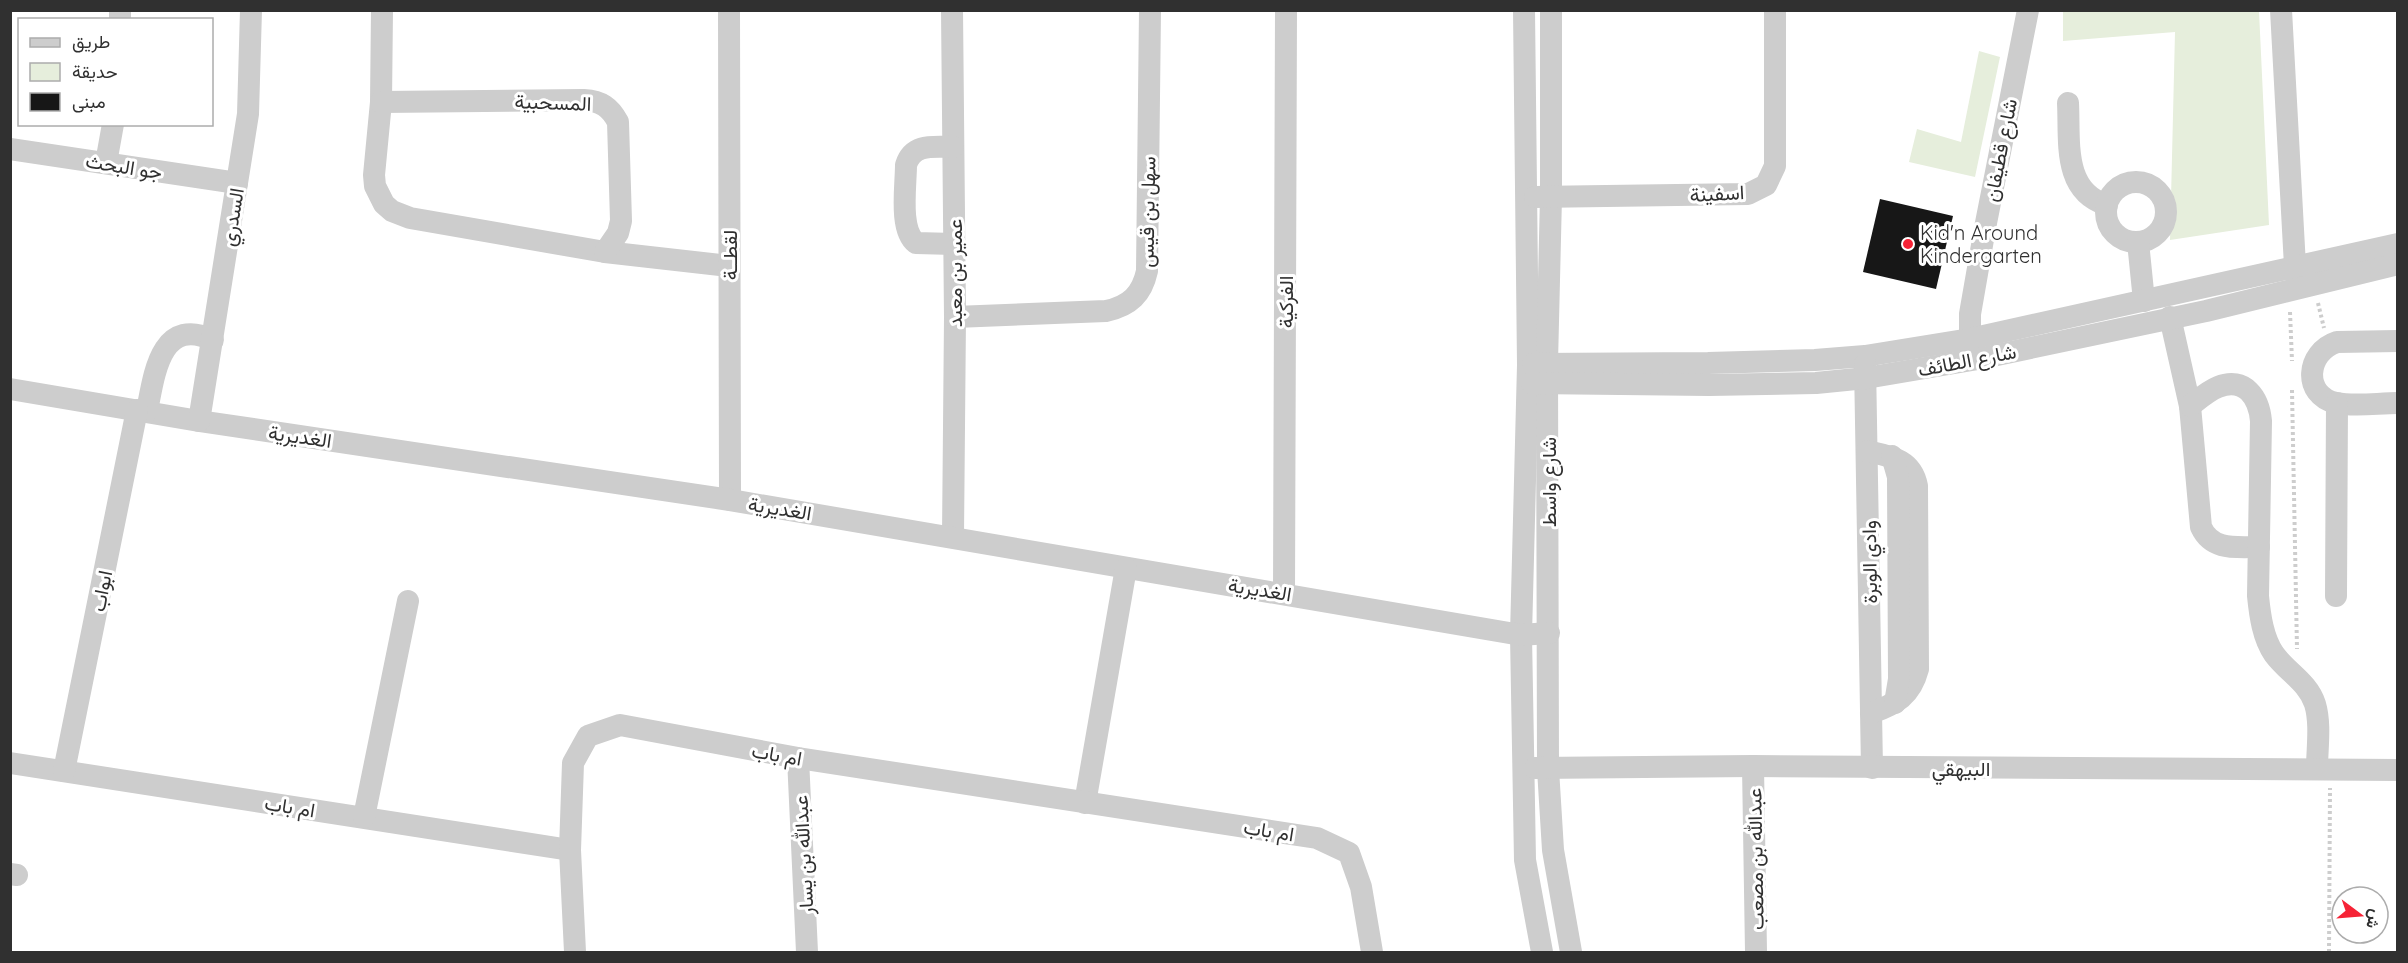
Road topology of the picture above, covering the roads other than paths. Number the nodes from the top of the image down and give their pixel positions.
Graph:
1 (251, 10) edge
2 (382, 10) edge
3 (729, 10) edge
4 (952, 10) edge
5 (1150, 10) edge
6 (1287, 10) edge
7 (1524, 10) edge
8 (1551, 10) edge
9 (1774, 10) edge
10 (2028, 10) edge
11 (2280, 10) edge
12 (381, 102) junction
13 (2068, 102) dead end
14 (113, 126) edge
15 (953, 147) junction
16 (10, 149) edge
17 (106, 163) junction
18 (237, 183) junction
19 (1551, 197) junction
20 (1527, 198) junction
21 (2107, 205) junction
22 (2138, 242) junction
23 (954, 244) junction
24 (2397, 244) edge
25 (605, 252) junction
26 (2397, 264) edge
27 (729, 266) junction
28 (2295, 266) junction
29 (2300, 288) junction
30 (2144, 301) junction
31 (955, 317) junction
32 (2170, 317) junction
33 (213, 340) junction
34 (2397, 341) edge
35 (1974, 349) junction
36 (1866, 367) junction
37 (1538, 373) junction
38 (10, 389) edge
39 (2337, 403) junction
40 (2397, 403) edge
41 (2190, 406) junction
42 (142, 411) junction
43 (199, 421) junction
44 (1867, 451) junction
45 (730, 500) junction
46 (953, 536) junction
47 (2259, 547) junction
48 (1126, 567) junction
49 (1284, 593) junction
50 (2336, 596) dead end
51 (408, 601) dead end
52 (1549, 633) junction
53 (1521, 635) junction
54 (1871, 713) junction
55 (798, 758) junction
56 (10, 763) edge
57 (1753, 766) junction
58 (1524, 768) junction
59 (1872, 768) junction
60 (1548, 769) junction
61 (2324, 769) junction
62 (2397, 770) edge
63 (64, 771) junction
64 (1084, 803) junction
65 (364, 817) junction
66 (570, 850) junction
67 (575, 952) edge
68 (807, 952) edge
69 (1372, 952) edge
70 (1542, 952) edge
71 (1571, 952) edge
72 (1756, 952) edge

1 - 18 street, السدري
2 - 12 street
3 - 27 street, لقطــة
4 - 15 street, عمير بن معبد
5 - 31 street, سهل بن قيس
6 - 49 street, الفركية
7 - 20 street, شارع واسط
8 - 19 street, شارع واسط
9 - 19 street, اسفينة
10 - 35 street, شارع قطيفان
11 - 28 street
12 - 25 street
12 - 25 street, المسحبية
13 - 21 street
14 - 17 street
15 - 23 street, عمير بن معبد
15 - 23 street
16 - 17 street, جو البحث
17 - 18 street, جو البحث
18 - 33 street, السدري
19 - 20 street, اسفينة
19 - 37 street, شارع واسط
20 - 37 street, شارع واسط
21 - 22 street
21 - 22 street
22 - 30 street
23 - 31 street, عمير بن معبد
24 - 28 street, شارع الطائف
25 - 27 street
26 - 29 street, شارع الطائف
27 - 45 street, لقطــة
28 - 29 street
28 - 30 street, شارع الطائف
29 - 32 street, شارع الطائف
30 - 35 street, شارع الطائف
31 - 46 street, عمير بن معبد
32 - 35 street, شارع الطائف
32 - 41 street
33 - 42 street, ابواب
33 - 43 street, السدري
34 - 39 street
35 - 36 street, شارع الطائف
36 - 37 street, شارع الطائف
36 - 44 street, وادي الوبرة
37 - 52 street, شارع واسط
37 - 53 street, شارع واسط
38 - 42 street, الغديرية
39 - 40 street
39 - 50 street
41 - 47 street
41 - 47 street
42 - 43 street, الغديرية
42 - 63 street, ابواب
43 - 45 street, الغديرية
44 - 54 street, وادي الوبرة
44 - 54 street
45 - 46 street, الغديرية
46 - 48 street, الغديرية
47 - 61 street
48 - 49 street, الغديرية
48 - 64 street
49 - 53 street, الغديرية
51 - 65 street
52 - 53 street, الغديرية
52 - 60 street, شارع واسط
53 - 58 street, شارع واسط
54 - 59 street, وادي الوبرة
55 - 64 street, ام باب
55 - 66 street, ام باب
55 - 68 street, عبدالله بن يسار
56 - 63 street, ام باب
57 - 59 street, البيهقي
57 - 60 street, البيهقي
57 - 72 street, عبدالله بن مصعب
58 - 60 street, البيهقي
58 - 70 street, شارع واسط
59 - 61 street, البيهقي
60 - 71 street, شارع واسط
61 - 62 street, البيهقي
63 - 65 street, ام باب
64 - 69 street, ام باب
65 - 66 street, ام باب
66 - 67 street, ام باب

